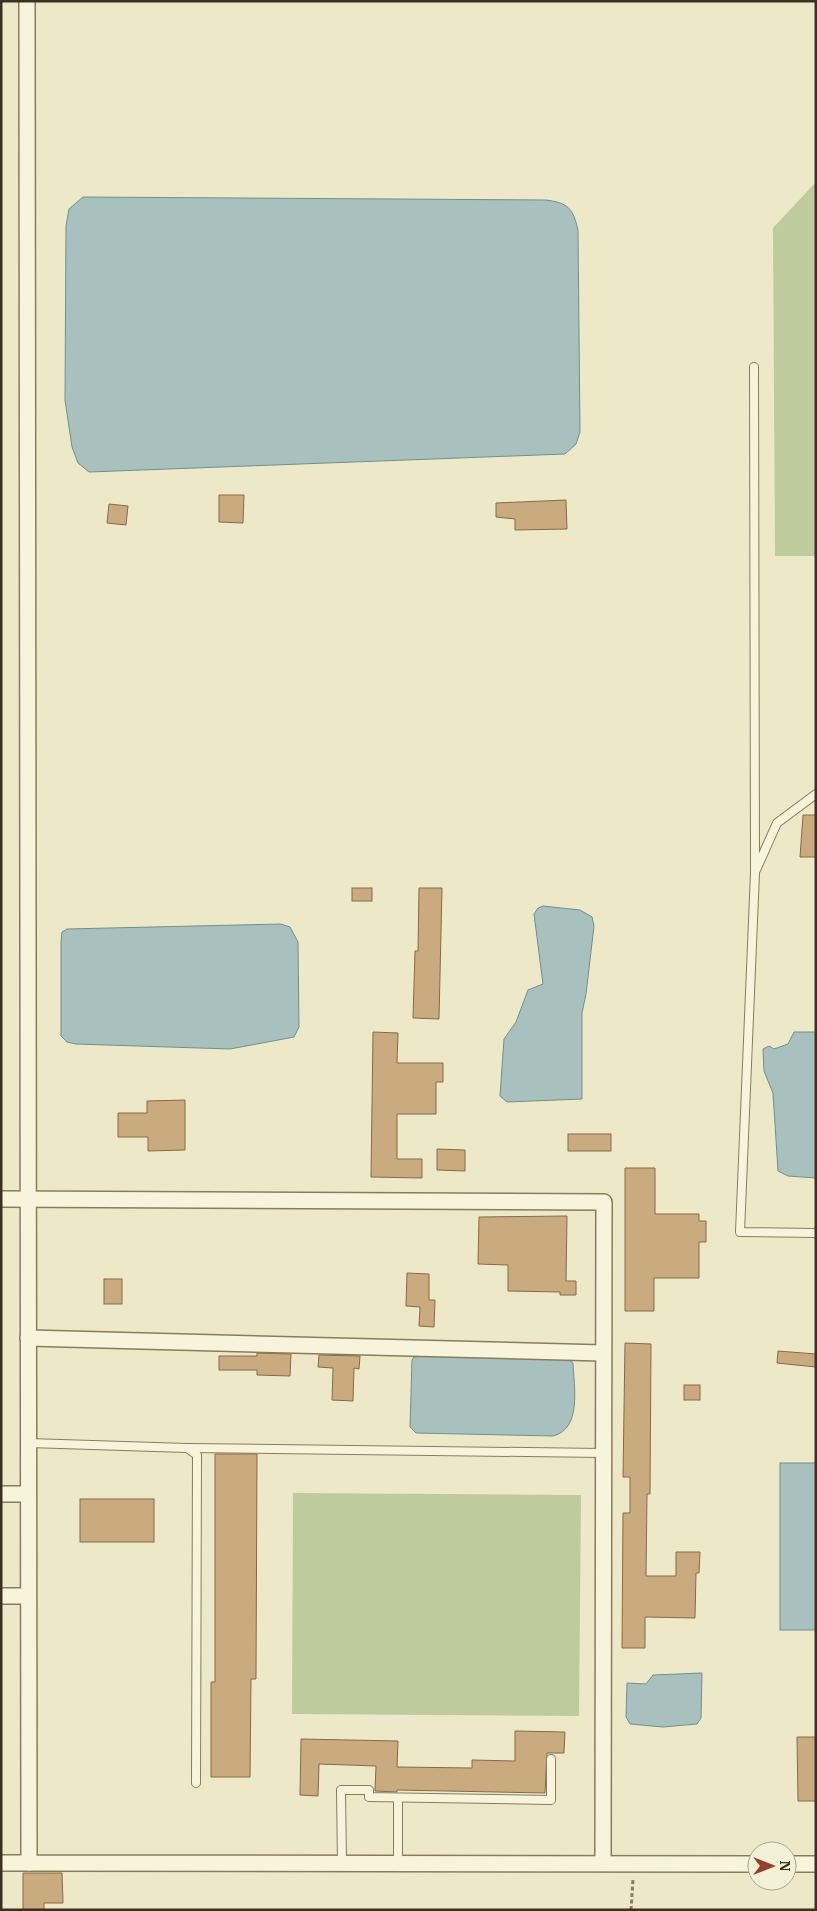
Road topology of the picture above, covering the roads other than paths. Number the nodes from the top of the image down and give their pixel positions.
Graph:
1 (27, 1) edge
2 (754, 367) dead end
3 (816, 794) edge
4 (755, 873) junction
5 (1, 1199) edge
6 (28, 1199) junction
7 (816, 1233) edge
8 (28, 1338) junction
9 (603, 1353) junction
10 (29, 1443) junction
11 (187, 1448) junction
12 (603, 1453) junction
13 (1, 1494) edge
14 (27, 1494) junction
15 (1, 1596) edge
16 (28, 1596) junction
17 (551, 1759) dead end
18 (196, 1782) dead end
19 (398, 1798) junction
20 (1, 1863) edge
21 (29, 1863) junction
22 (342, 1863) junction
23 (398, 1863) junction
24 (603, 1863) junction
25 (747, 1864) edge
26 (797, 1864) edge
27 (816, 1864) edge

1 - 6 street
2 - 4 lane
3 - 4 lane
4 - 7 lane
5 - 6 street
6 - 8 street
6 - 9 street
8 - 9 street
8 - 10 street
9 - 12 street
10 - 11 lane
10 - 14 street
11 - 12 lane
11 - 18 lane
12 - 24 street
13 - 14 street
14 - 16 street
15 - 16 street
16 - 21 street
17 - 19 lane
19 - 22 lane
19 - 23 lane
20 - 21 street
21 - 22 street
22 - 23 street
23 - 24 street
24 - 25 street
26 - 27 street

